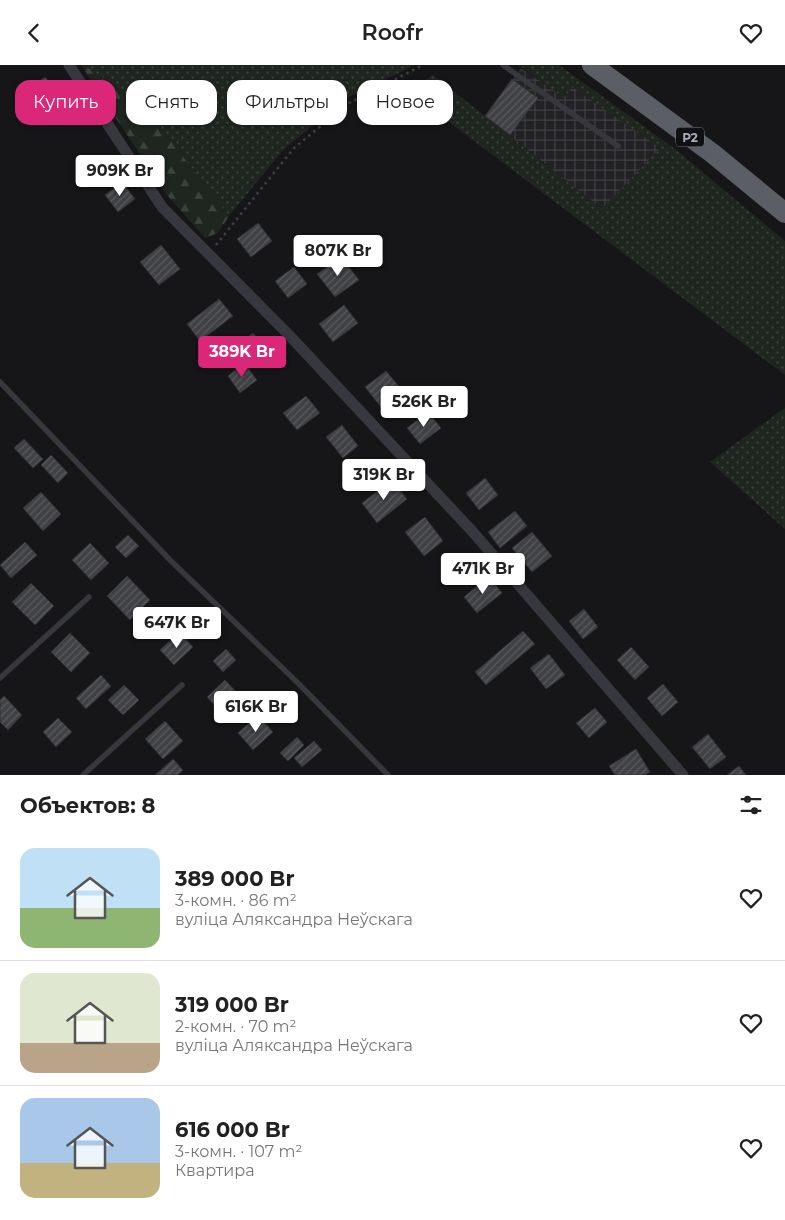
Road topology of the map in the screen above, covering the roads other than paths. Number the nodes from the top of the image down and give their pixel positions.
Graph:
1 (69, 65) edge
2 (503, 65) edge
3 (592, 65) edge
4 (618, 146) dead end
5 (785, 213) edge
6 (0, 382) edge
7 (89, 597) dead end
8 (0, 678) edge
9 (182, 685) dead end
10 (83, 775) edge
11 (388, 775) edge
12 (683, 775) edge

1 - 12 street
2 - 4 lane
3 - 5 highway, Р2
6 - 11 lane
7 - 8 lane
9 - 10 lane

